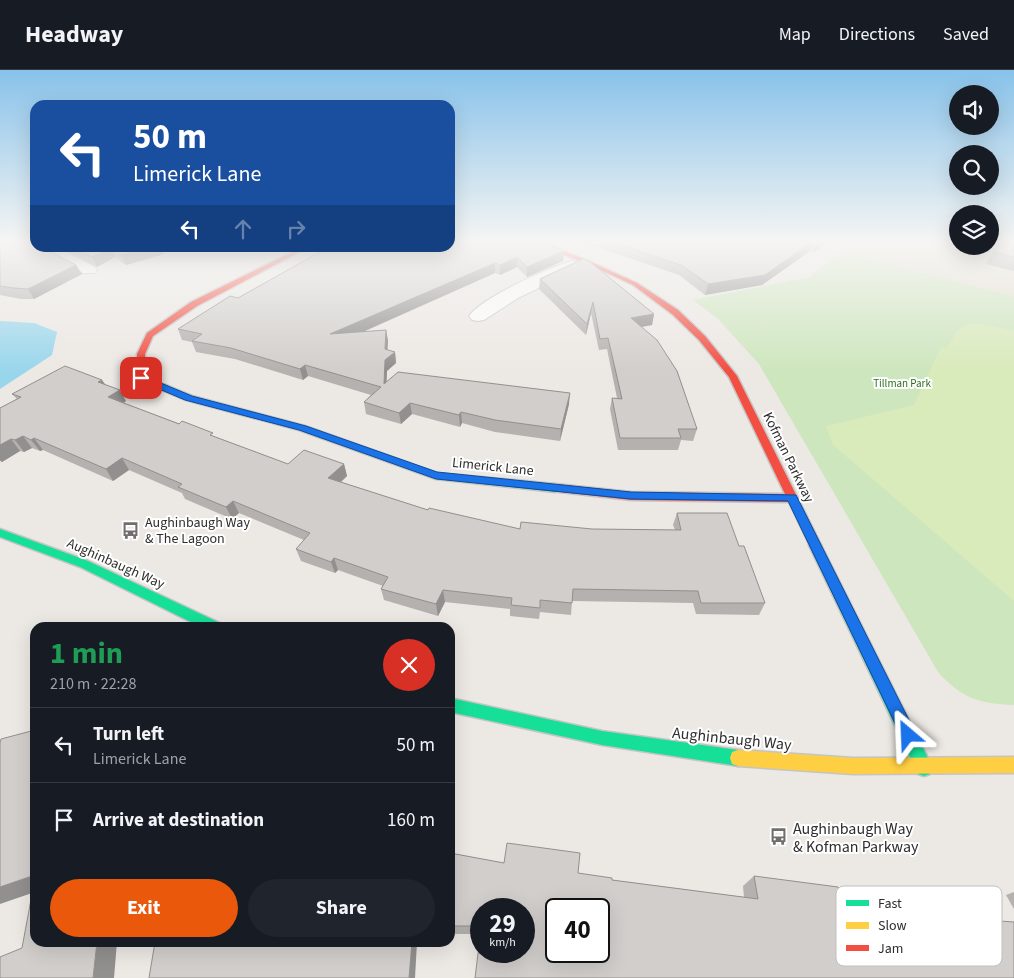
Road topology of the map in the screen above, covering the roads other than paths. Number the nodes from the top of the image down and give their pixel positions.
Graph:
1 (231, 285) edge
2 (531, 285) edge
3 (636, 285) edge
4 (478, 316) dead end
5 (792, 498) junction
6 (0, 532) edge
7 (205, 622) edge
8 (455, 706) edge
9 (1014, 765) edge
10 (924, 768) junction

1 - 5 street, Limerick Lane
2 - 4 street
3 - 5 street, Kofman Parkway
5 - 10 street, Kofman Parkway
6 - 7 street, Aughinbaugh Way
8 - 10 street, Aughinbaugh Way
9 - 10 street, Aughinbaugh Way

